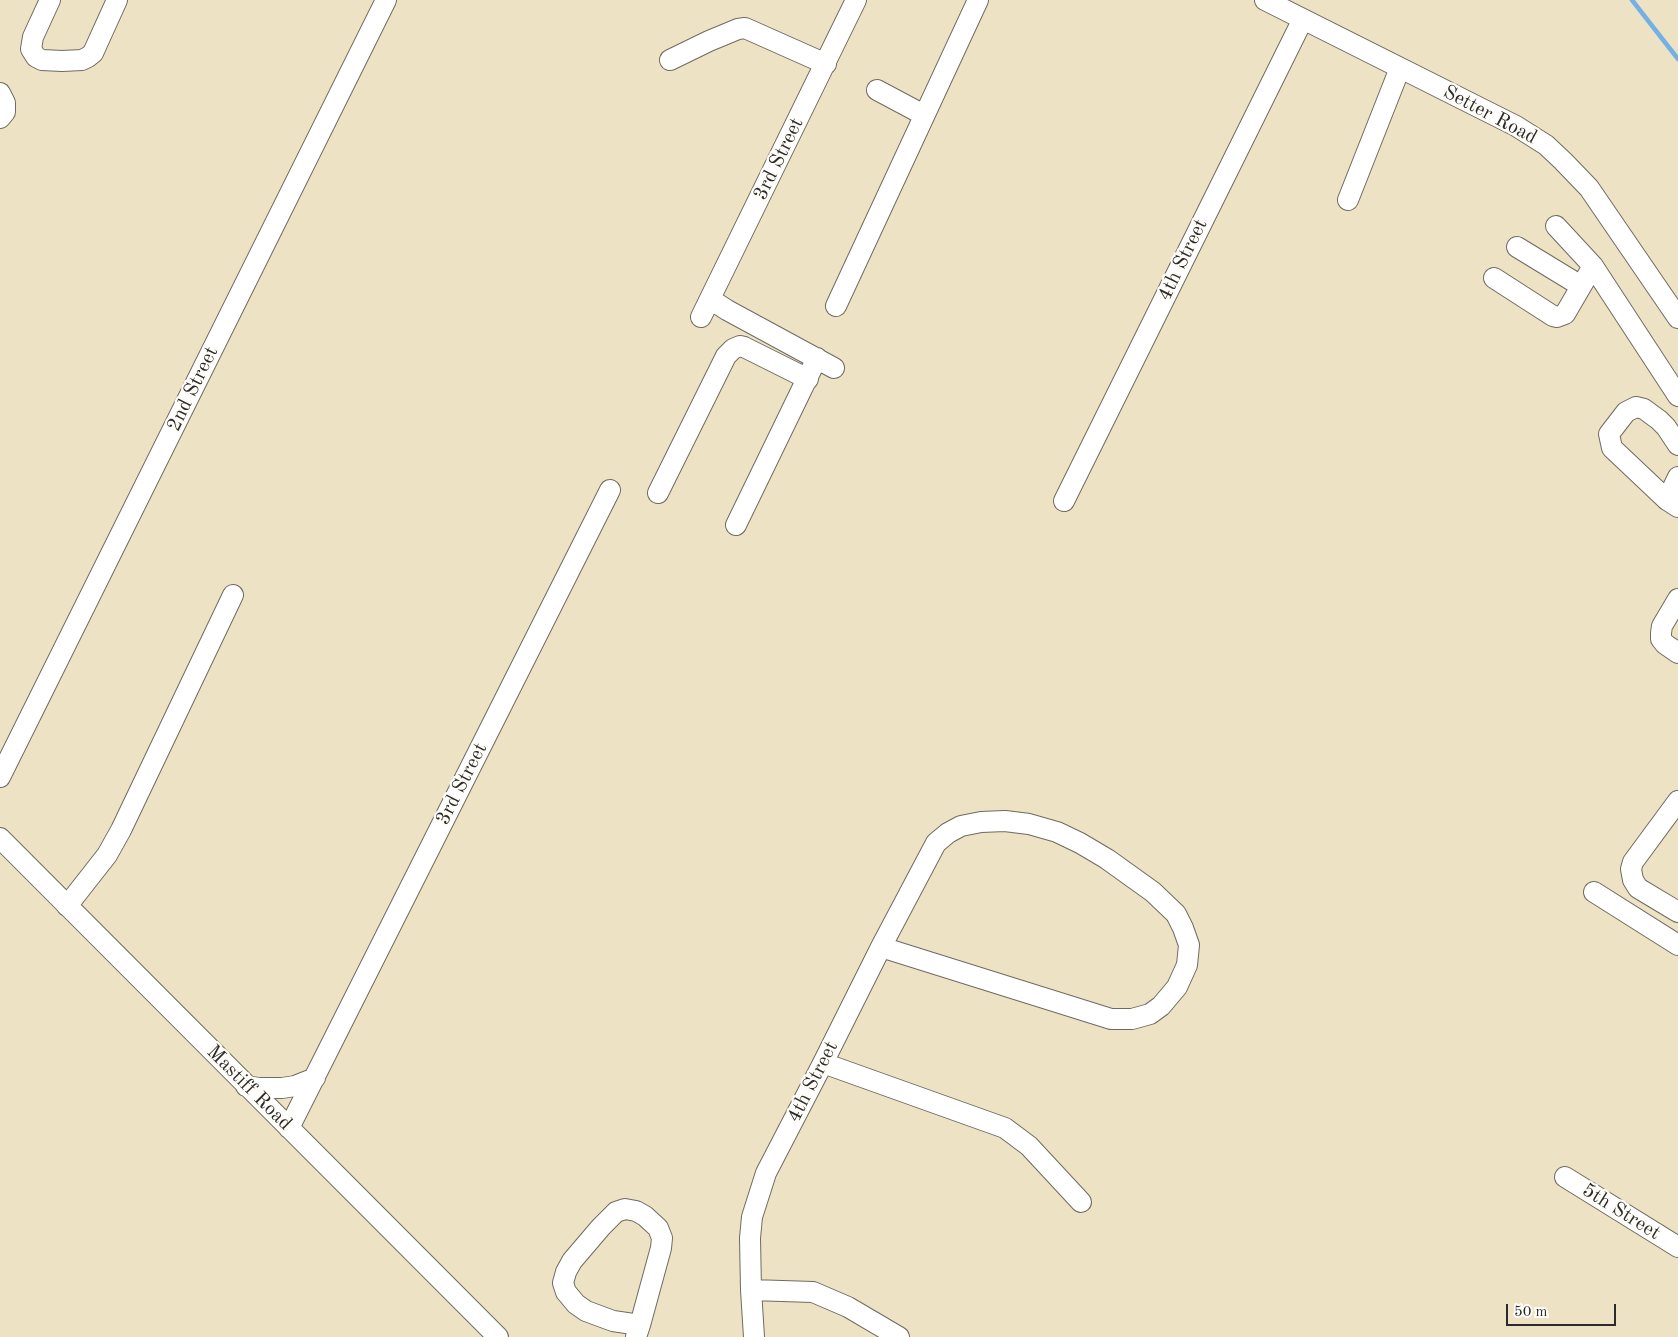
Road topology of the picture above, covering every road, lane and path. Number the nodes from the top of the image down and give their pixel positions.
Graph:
1 (50, 0) edge
2 (117, 0) edge
3 (386, 0) edge
4 (856, 0) edge
5 (978, 0) edge
6 (1276, 2) edge
7 (1303, 19) junction
8 (670, 60) dead end
9 (826, 64) junction
10 (1400, 68) junction
11 (877, 90) dead end
12 (0, 93) edge
13 (924, 115) junction
14 (0, 118) edge
15 (1348, 200) dead end
16 (1556, 226) dead end
17 (1517, 247) dead end
18 (1593, 266) junction
19 (1494, 278) dead end
20 (1580, 286) junction
21 (710, 299) junction
22 (836, 306) dead end
23 (701, 317) dead end
24 (1678, 318) edge
25 (808, 379) junction
26 (1678, 396) edge
27 (1678, 445) edge
28 (1678, 477) edge
29 (610, 490) dead end
30 (658, 493) dead end
31 (1064, 501) dead end
32 (1672, 504) edge
33 (736, 525) dead end
34 (233, 595) dead end
35 (1678, 599) edge
36 (1678, 653) edge
37 (0, 777) edge
38 (1678, 801) edge
39 (0, 838) edge
40 (1594, 892) dead end
41 (67, 906) junction
42 (1678, 912) edge
43 (1678, 945) edge
44 (882, 947) junction
45 (823, 1063) junction
46 (314, 1078) junction
47 (246, 1086) junction
48 (289, 1128) junction
49 (1565, 1177) dead end
50 (1081, 1202) dead end
51 (1678, 1247) edge
52 (750, 1290) junction
53 (638, 1331) edge
54 (498, 1337) edge
55 (754, 1337) edge
56 (899, 1337) edge

1 - 2 street
3 - 37 street, 2nd Street
4 - 9 street, 3rd Street
5 - 13 street
6 - 7 street, Setter Road
7 - 10 street, Setter Road
7 - 31 street, 4th Street
8 - 9 street
9 - 21 street, 3rd Street
10 - 15 street
10 - 24 street, Setter Road
11 - 13 street
12 - 14 street
13 - 22 street
16 - 18 street
17 - 20 street
18 - 20 street
18 - 26 street
19 - 20 street
21 - 23 street, 3rd Street
21 - 25 street
25 - 30 street
25 - 33 street
27 - 32 street
28 - 32 street
29 - 46 street, 3rd Street
34 - 41 street
35 - 36 street
38 - 42 street
39 - 41 street, Mastiff Road
40 - 43 street
41 - 47 street, Mastiff Road
44 - 44 street, 4th Street
44 - 45 street, 4th Street
45 - 50 street
45 - 52 street, 4th Street
46 - 47 street
46 - 48 street, 3rd Street
47 - 48 street, Mastiff Road
48 - 54 street, Mastiff Road
49 - 51 street, 5th Street
52 - 55 street, 4th Street
52 - 56 street
53 - 53 street

